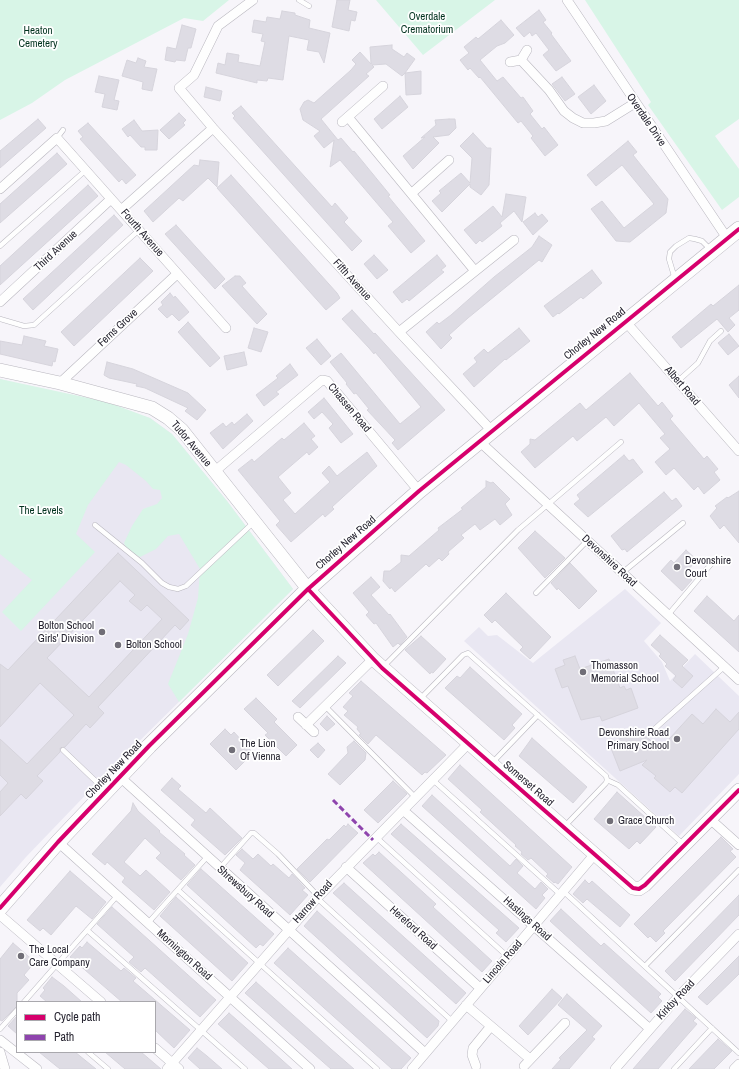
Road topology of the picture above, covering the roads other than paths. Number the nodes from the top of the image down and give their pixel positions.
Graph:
1 (253, 0) edge
2 (299, 0) edge
3 (567, 0) edge
4 (309, 6) dead end
5 (527, 50) dead end
6 (521, 60) junction
7 (510, 62) dead end
8 (383, 86) dead end
9 (635, 103) junction
10 (213, 128) junction
11 (63, 130) dead end
12 (58, 138) junction
13 (449, 160) dead end
14 (86, 170) junction
15 (0, 189) edge
16 (412, 194) junction
17 (111, 199) junction
18 (121, 210) junction
19 (739, 229) edge
20 (139, 230) junction
21 (727, 238) junction
22 (514, 240) dead end
23 (0, 246) edge
24 (712, 251) junction
25 (475, 271) junction
26 (177, 274) junction
27 (676, 280) junction
28 (0, 302) edge
29 (0, 319) edge
30 (625, 321) junction
31 (226, 328) dead end
32 (721, 331) dead end
33 (398, 332) junction
34 (0, 370) edge
35 (678, 381) junction
36 (60, 383) junction
37 (492, 431) junction
38 (479, 441) junction
39 (621, 442) dead end
40 (739, 451) edge
41 (214, 472) junction
42 (419, 491) junction
43 (547, 504) junction
44 (254, 522) junction
45 (683, 523) dead end
46 (95, 525) dead end
47 (587, 541) junction
48 (712, 563) dead end
49 (622, 573) junction
50 (308, 589) junction
51 (536, 593) dead end
52 (668, 615) junction
53 (378, 663) junction
54 (724, 667) junction
55 (739, 680) edge
56 (419, 701) junction
57 (325, 706) junction
58 (538, 715) junction
59 (298, 717) dead end
60 (306, 725) junction
61 (314, 732) dead end
62 (650, 734) dead end
63 (468, 744) junction
64 (63, 750) dead end
65 (491, 764) junction
66 (120, 777) junction
67 (433, 780) junction
68 (608, 780) junction
69 (739, 790) edge
70 (106, 791) junction
71 (415, 797) junction
72 (403, 810) junction
73 (710, 819) junction
74 (563, 828) junction
75 (376, 837) junction
76 (58, 842) junction
77 (684, 845) junction
78 (739, 845) edge
79 (594, 855) junction
80 (207, 857) junction
81 (346, 867) junction
82 (219, 869) junction
83 (739, 870) edge
84 (178, 890) junction
85 (562, 893) junction
86 (117, 896) junction
87 (318, 897) junction
88 (0, 908) edge
89 (0, 915) edge
90 (148, 923) junction
91 (534, 926) junction
92 (87, 930) junction
93 (288, 930) junction
94 (739, 934) edge
95 (507, 956) junction
96 (260, 963) junction
97 (57, 964) junction
98 (645, 966) junction
99 (480, 988) junction
100 (230, 997) junction
101 (678, 997) junction
102 (26, 1001) edge
103 (100, 1001) edge
104 (466, 1004) junction
105 (16, 1011) edge
106 (452, 1021) junction
107 (565, 1022) dead end
108 (491, 1026) junction
109 (712, 1028) junction
110 (0, 1029) edge
111 (650, 1029) junction
112 (201, 1030) junction
113 (0, 1040) edge
114 (156, 1049) edge
115 (0, 1052) edge
116 (16, 1053) edge
117 (16, 1053) edge
118 (89, 1053) edge
119 (425, 1053) junction
120 (739, 1053) edge
121 (739, 1064) edge
122 (476, 1066) dead end
123 (173, 1067) edge
124 (5, 1069) edge
125 (36, 1069) edge
126 (108, 1069) edge
127 (245, 1069) edge
128 (310, 1069) edge
129 (377, 1069) edge
130 (412, 1069) edge
131 (615, 1069) edge
132 (674, 1069) edge
133 (734, 1069) edge

1 - 10 street, Fifth Avenue
2 - 4 lane
3 - 9 street, Overdale Drive
5 - 6 street
6 - 7 street
6 - 9 street
8 - 16 street
9 - 21 street, Overdale Drive
10 - 18 street
10 - 33 street, Fifth Avenue
11 - 12 lane
12 - 14 street, Fourth Avenue
12 - 15 street
13 - 16 street
14 - 17 street, Fourth Avenue
14 - 23 lane
16 - 25 street
17 - 18 street, Fourth Avenue
17 - 28 street, Third Avenue
18 - 20 street, Fourth Avenue
19 - 21 main road, Chorley New Road
20 - 26 street, Fourth Avenue
20 - 29 lane
21 - 24 main road, Chorley New Road
22 - 25 street
24 - 27 main road, Chorley New Road
24 - 27 lane
25 - 33 street
26 - 31 street, Fourth Avenue
26 - 36 street, Ferns Grove
27 - 30 main road, Chorley New Road
30 - 35 street, Albert Road
30 - 37 main road, Chorley New Road
32 - 35 lane
33 - 37 street, Fifth Avenue
34 - 36 street, Tudor Avenue
35 - 40 street, Albert Road
36 - 41 street, Tudor Avenue
37 - 38 main road, Chorley New Road
38 - 42 main road, Chorley New Road
38 - 43 street, Devonshire Road
39 - 43 lane
41 - 42 street, Chassen Road
41 - 44 street, Tudor Avenue
42 - 50 main road, Chorley New Road
43 - 47 street, Devonshire Road
43 - 53 lane
44 - 46 lane
44 - 50 street, Tudor Avenue
45 - 49 lane
47 - 49 street, Devonshire Road
47 - 51 lane
48 - 52 lane
49 - 52 street, Devonshire Road
50 - 53 street, Somerset Road
50 - 66 main road, Chorley New Road
52 - 54 street, Devonshire Road
53 - 56 street, Somerset Road
53 - 57 street
54 - 55 street, Devonshire Road
54 - 62 lane
56 - 58 lane
56 - 63 street, Somerset Road
57 - 60 street
57 - 71 lane
58 - 65 lane
58 - 68 lane
59 - 60 street
60 - 61 street
63 - 65 street, Somerset Road
63 - 67 street, Harrow Road
64 - 70 lane
65 - 74 street, Somerset Road
66 - 70 main road, Chorley New Road
66 - 80 street, Shrewsbury Road
67 - 71 street, Harrow Road
67 - 85 lane
68 - 74 lane
68 - 77 lane
69 - 73 street, Somerset Road
70 - 76 main road, Chorley New Road
71 - 72 street, Harrow Road
72 - 75 street, Harrow Road
72 - 91 street, Hastings Road
73 - 77 street, Somerset Road
73 - 78 street
74 - 79 street, Somerset Road
75 - 81 street, Harrow Road
75 - 95 lane
76 - 86 street, Mornington Road
76 - 88 main road, Chorley New Road
77 - 79 street, Somerset Road
79 - 85 street, Lincoln Road
80 - 82 street, Shrewsbury Road
80 - 84 lane
81 - 87 street, Harrow Road
81 - 99 street, Hereford Road
82 - 87 lane
82 - 93 street, Shrewsbury Road
83 - 98 lane
84 - 90 lane
84 - 96 lane
85 - 91 street, Lincoln Road
85 - 98 lane
86 - 90 street, Mornington Road
86 - 92 lane
87 - 93 street, Harrow Road
87 - 106 lane
89 - 97 street
90 - 100 street, Mornington Road
91 - 95 street, Lincoln Road
91 - 111 street, Hastings Road
92 - 97 lane
92 - 112 lane
93 - 96 street, Harrow Road
93 - 119 street, Shrewsbury Road
94 - 101 street, Kirkby Road
95 - 99 street, Lincoln Road
96 - 100 street, Harrow Road
96 - 129 lane
97 - 102 lane
97 - 103 street
98 - 101 lane
99 - 104 street, Lincoln Road
100 - 112 street, Harrow Road
100 - 128 street, Mornington Road
101 - 109 lane
101 - 111 street, Kirkby Road
104 - 106 street, Lincoln Road
104 - 108 street
105 - 110 lane
106 - 119 street, Lincoln Road
107 - 108 street
108 - 122 street
109 - 120 lane
109 - 132 lane
111 - 131 street, Kirkby Road
112 - 123 street, Harrow Road
112 - 127 lane
113 - 117 street
114 - 123 street
115 - 124 street
116 - 125 street
118 - 126 lane
119 - 130 street, Lincoln Road
121 - 133 street

